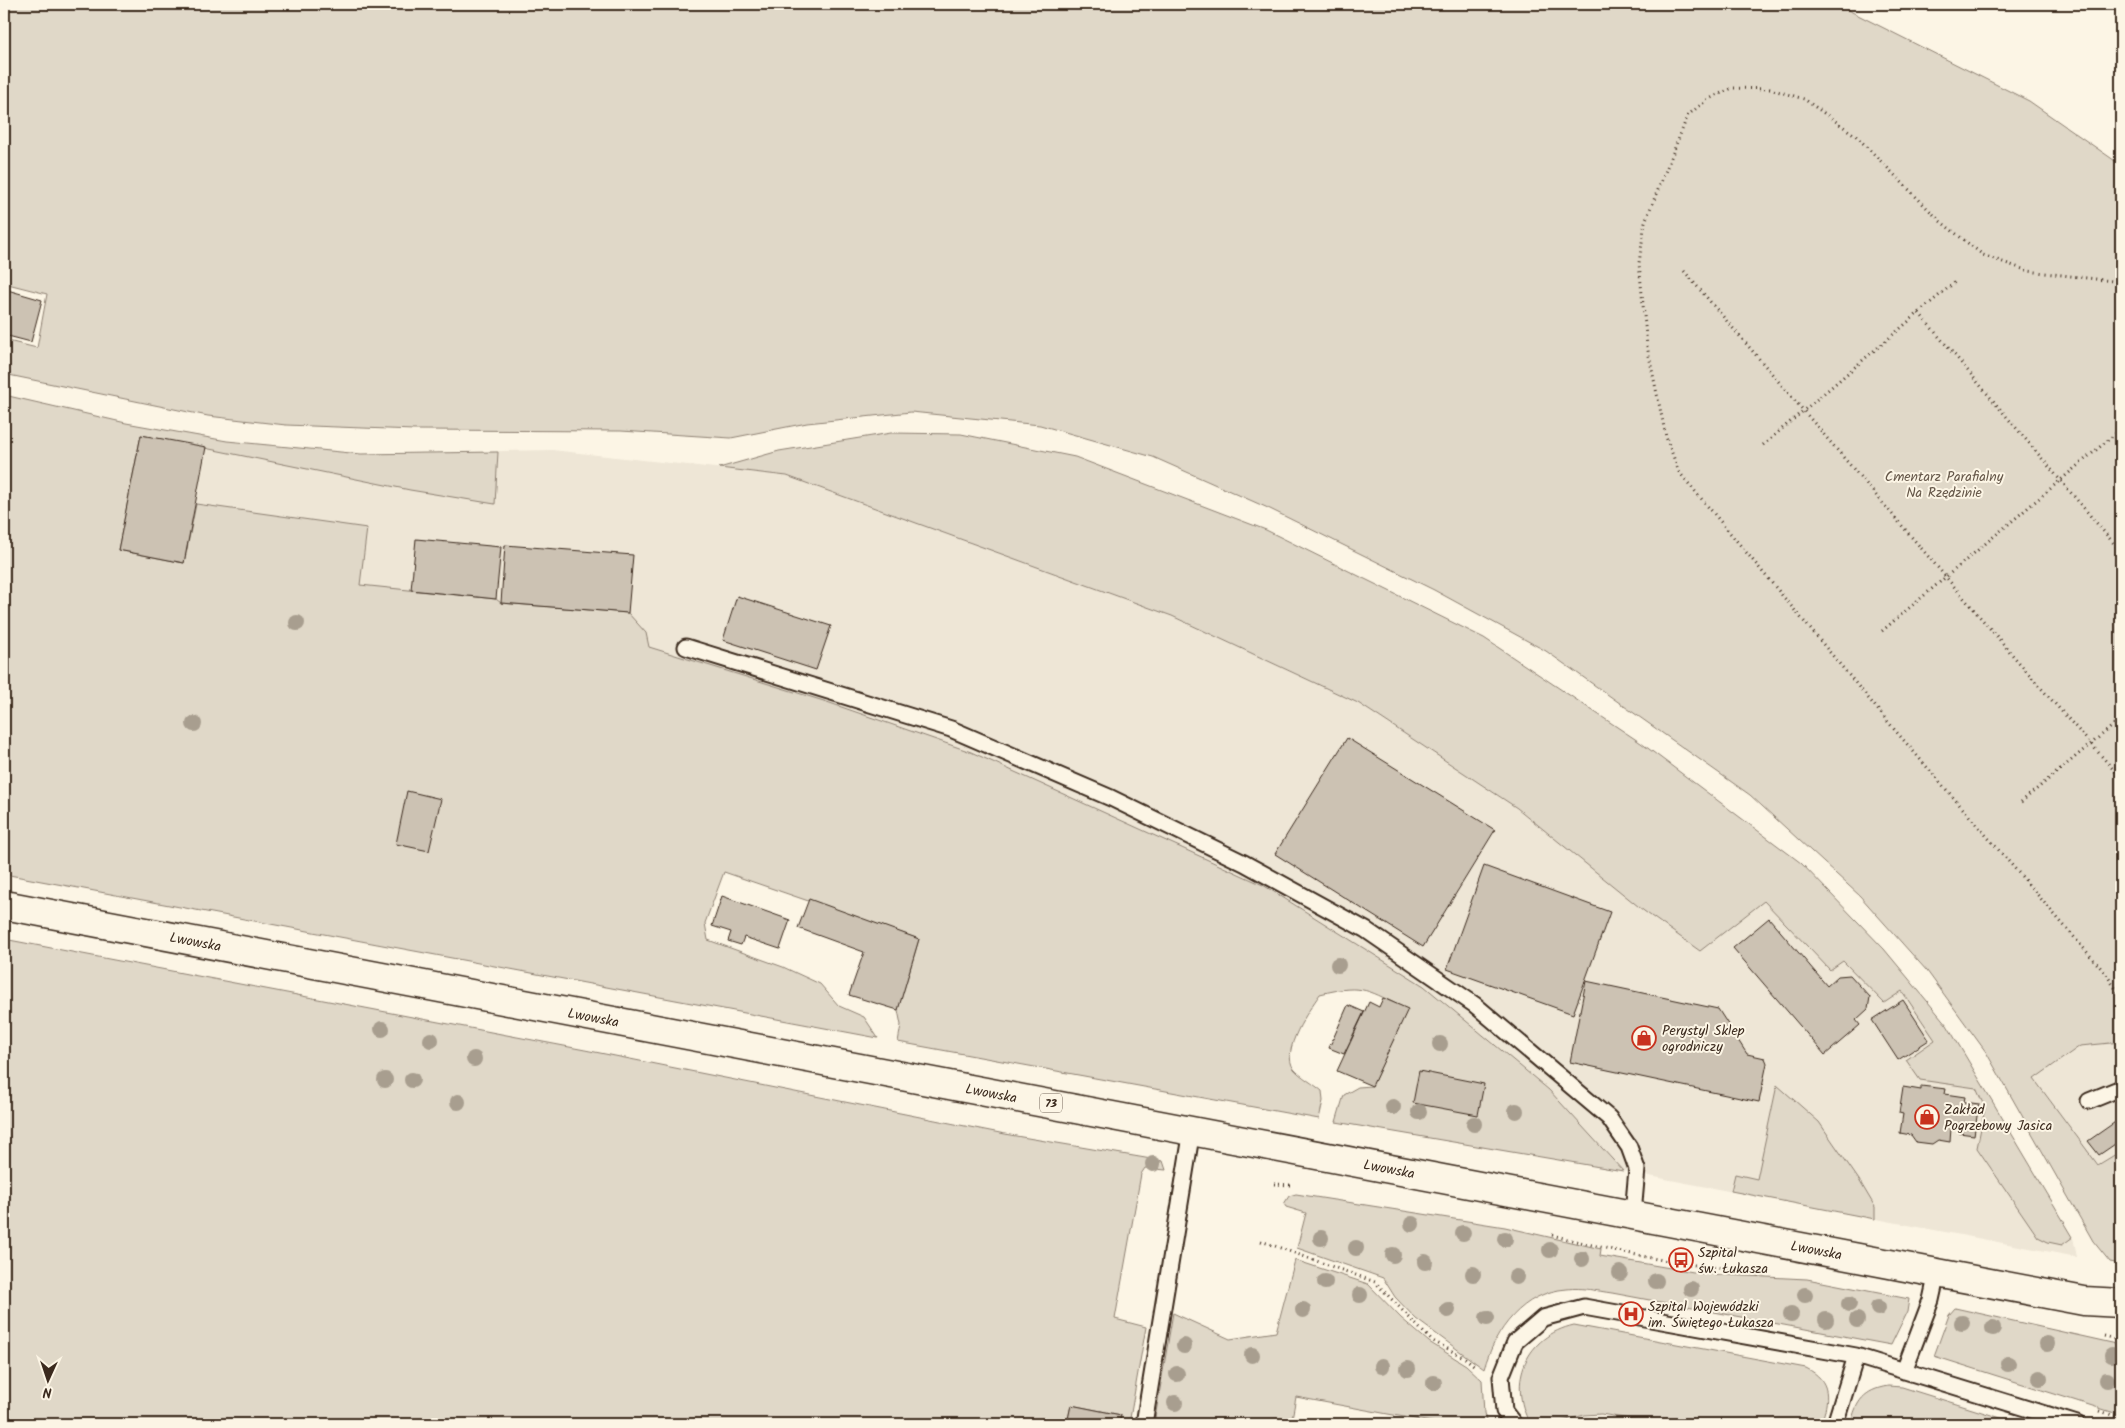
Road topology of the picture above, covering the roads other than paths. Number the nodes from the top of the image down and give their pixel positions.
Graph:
1 (686, 647) dead end
2 (4, 905) edge
3 (2121, 1088) edge
4 (2089, 1101) dead end
5 (1192, 1130) junction
6 (1634, 1214) junction
7 (1937, 1273) junction
8 (2113, 1305) edge
9 (1856, 1356) junction
10 (1904, 1371) junction
11 (1144, 1424) edge
12 (1514, 1424) edge
13 (1836, 1424) edge
14 (2077, 1424) edge

1 - 6 lane
2 - 5 main road, Lwowska / 73
3 - 4 lane
5 - 6 main road, Lwowska / 73
5 - 11 lane
6 - 7 main road, Lwowska / 73
7 - 8 main road, Lwowska / 73
7 - 10 lane
9 - 10 lane
9 - 12 lane
9 - 13 lane
10 - 14 lane

